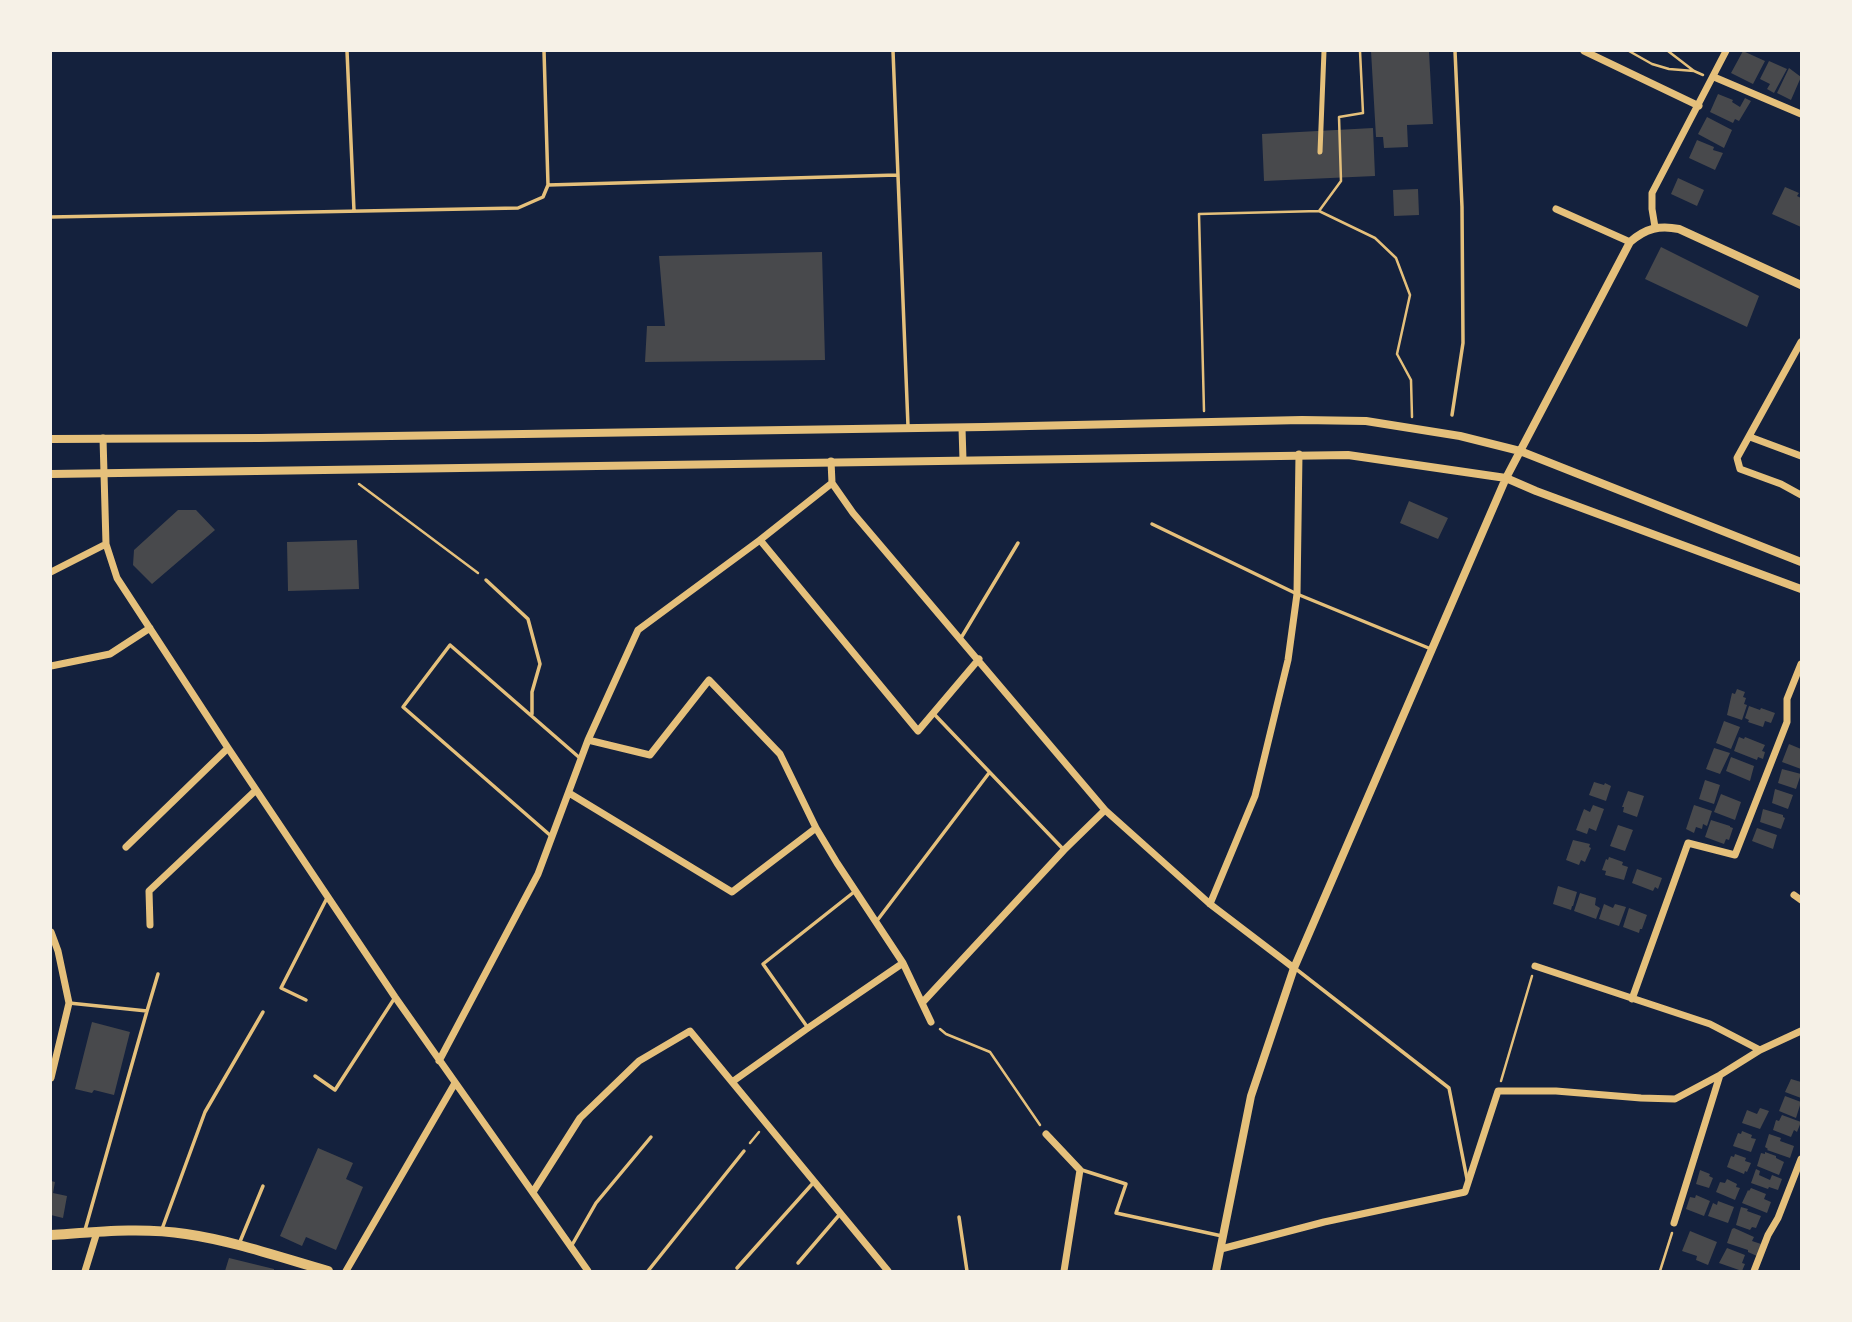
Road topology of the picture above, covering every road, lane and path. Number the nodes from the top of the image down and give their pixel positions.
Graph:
1 (347, 51) edge
2 (544, 51) edge
3 (893, 51) edge
4 (1324, 51) edge
5 (1360, 51) edge
6 (1455, 51) edge
7 (1584, 51) edge
8 (1629, 51) edge
9 (1641, 51) edge
10 (1668, 51) edge
11 (1724, 52) edge
12 (1640, 57) junction
13 (1714, 77) junction
14 (1699, 106) junction
15 (1801, 114) edge
16 (1320, 152) dead end
17 (897, 174) junction
18 (548, 185) junction
19 (1556, 209) dead end
20 (354, 211) junction
21 (1319, 211) junction
22 (51, 217) edge
23 (1656, 227) junction
24 (1630, 242) junction
25 (1801, 285) edge
26 (1801, 342) edge
27 (1452, 415) dead end
28 (1205, 422) junction
29 (908, 428) junction
30 (962, 428) junction
31 (1413, 428) junction
32 (1750, 437) junction
33 (103, 438) junction
34 (51, 439) edge
35 (1520, 451) junction
36 (1299, 454) junction
37 (1801, 456) edge
38 (963, 460) junction
39 (831, 461) junction
40 (51, 474) edge
41 (104, 474) junction
42 (1506, 478) junction
43 (832, 482) junction
44 (359, 484) dead end
45 (1801, 495) edge
46 (1152, 524) dead end
47 (760, 540) junction
48 (1018, 543) dead end
49 (106, 544) junction
50 (1801, 562) edge
51 (51, 572) edge
52 (486, 580) joint
53 (1801, 589) edge
54 (1297, 594) junction
55 (150, 628) junction
56 (961, 638) junction
57 (1432, 650) junction
58 (979, 659) junction
59 (1801, 663) edge
60 (51, 666) edge
61 (933, 713) junction
62 (533, 715) junction
63 (588, 740) junction
64 (228, 748) junction
65 (581, 759) junction
66 (990, 772) junction
67 (257, 790) junction
68 (569, 793) junction
69 (1105, 810) junction
70 (816, 828) junction
71 (552, 837) junction
72 (126, 847) dead end
73 (1064, 850) junction
74 (855, 891) junction
75 (328, 896) junction
76 (1210, 904) junction
77 (876, 922) junction
78 (150, 925) dead end
79 (51, 932) edge
80 (903, 963) junction
81 (1535, 966) joint
82 (1294, 968) junction
83 (158, 974) dead end
84 (395, 997) junction
85 (1632, 999) junction
86 (306, 1000) dead end
87 (69, 1003) junction
88 (922, 1003) junction
89 (147, 1011) junction
90 (263, 1012) dead end
91 (932, 1022) joint
92 (808, 1028) junction
93 (1801, 1031) edge
94 (1760, 1050) junction
95 (439, 1061) junction
96 (1720, 1075) junction
97 (315, 1076) dead end
98 (51, 1078) edge
99 (732, 1082) junction
100 (455, 1083) junction
101 (1498, 1091) junction
102 (765, 1123) junction
103 (1046, 1134) joint
104 (651, 1137) dead end
105 (744, 1151) joint
106 (1801, 1159) edge
107 (1080, 1170) junction
108 (814, 1182) junction
109 (1468, 1184) junction
110 (263, 1186) dead end
111 (533, 1192) junction
112 (841, 1214) junction
113 (959, 1217) dead end
114 (1674, 1223) joint
115 (161, 1231) junction
116 (97, 1232) junction
117 (84, 1233) junction
118 (51, 1235) edge
119 (1224, 1236) junction
120 (238, 1246) junction
121 (571, 1247) junction
122 (1221, 1249) junction
123 (798, 1263) dead end
124 (737, 1268) dead end
125 (885, 1270) edge
126 (85, 1271) edge
127 (328, 1271) edge
128 (346, 1271) edge
129 (588, 1271) edge
130 (648, 1271) edge
131 (967, 1271) edge
132 (1064, 1271) edge
133 (1216, 1271) edge
134 (1660, 1271) edge
135 (1754, 1271) edge

1 - 20 lane
2 - 18 lane
3 - 17 lane
4 - 16 street
5 - 21 path
6 - 27 lane
7 - 14 street
8 - 12 path
9 - 12 path
10 - 12 path
11 - 13 street
13 - 14 street
13 - 15 street
14 - 23 street
17 - 18 lane
17 - 29 lane
18 - 20 lane
19 - 24 street
20 - 22 lane
21 - 28 path
21 - 31 path
23 - 24 street
23 - 25 street
24 - 35 street
26 - 32 street
28 - 30 street
28 - 31 street
29 - 30 street
29 - 33 street
30 - 38 street
31 - 35 street
32 - 37 street
32 - 45 street
33 - 34 street
33 - 41 street
35 - 42 street
35 - 50 street
36 - 38 street
36 - 42 street
36 - 54 street
38 - 39 street
39 - 41 street
39 - 43 street
40 - 41 street
41 - 49 street
42 - 53 street
42 - 57 street
43 - 47 street
43 - 56 street
44 - 52 path
46 - 54 lane
47 - 61 street
47 - 63 street
48 - 56 lane
49 - 51 street
49 - 55 street
52 - 62 lane
54 - 57 lane
54 - 76 street
55 - 60 street
55 - 64 street
56 - 58 street
57 - 82 street
58 - 61 street
58 - 69 street
59 - 85 street
61 - 66 lane
62 - 65 lane
62 - 71 lane
63 - 65 street
63 - 70 street
64 - 67 street
64 - 72 street
65 - 68 street
66 - 73 lane
66 - 77 lane
67 - 75 street
67 - 78 street
68 - 70 street
68 - 71 street
69 - 73 street
69 - 76 street
70 - 74 street
71 - 95 street
73 - 88 street
74 - 77 street
74 - 92 lane
75 - 84 street
75 - 86 lane
76 - 82 street
77 - 80 street
79 - 87 street
80 - 88 street
80 - 92 street
81 - 85 street
81 - 101 path
82 - 109 lane
82 - 119 street
83 - 89 lane
84 - 95 street
84 - 97 lane
85 - 94 street
87 - 89 lane
87 - 98 street
88 - 91 street
89 - 117 lane
90 - 115 lane
91 - 103 path
92 - 99 street
93 - 94 street
94 - 96 street
95 - 100 street
96 - 101 street
96 - 114 street
99 - 102 street
99 - 111 street
100 - 111 street
100 - 128 street
101 - 109 street
102 - 105 path
102 - 108 street
103 - 107 street
104 - 121 lane
105 - 130 lane
106 - 135 street
107 - 119 lane
107 - 132 street
108 - 112 street
108 - 124 lane
109 - 122 street
110 - 120 lane
111 - 121 street
112 - 123 lane
112 - 125 street
113 - 131 lane
114 - 134 path
115 - 116 main road
115 - 120 main road
116 - 117 main road
116 - 126 street
117 - 118 main road
119 - 122 street
120 - 127 main road
121 - 129 street
122 - 133 street

